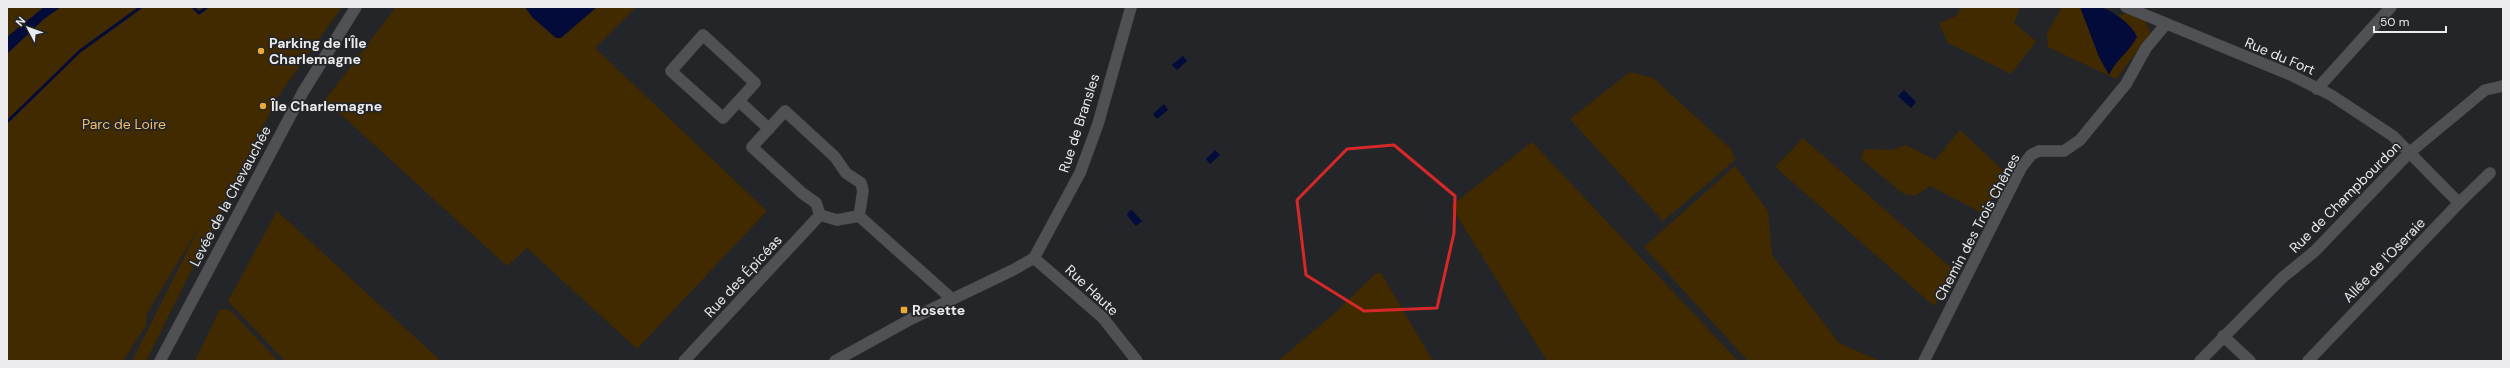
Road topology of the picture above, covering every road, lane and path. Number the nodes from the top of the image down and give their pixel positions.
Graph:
1 (356, 7) edge
2 (1131, 7) edge
3 (2126, 7) edge
4 (2391, 7) edge
5 (2166, 24) junction
6 (2503, 86) edge
7 (2318, 89) junction
8 (739, 101) junction
9 (769, 129) junction
10 (2409, 153) junction
11 (2490, 173) dead end
12 (2459, 203) junction
13 (820, 215) junction
14 (859, 216) junction
15 (1034, 258) junction
16 (952, 299) junction
17 (2223, 336) junction
18 (687, 360) edge
19 (160, 361) edge
20 (835, 361) edge
21 (1137, 361) edge
22 (1924, 361) edge
23 (2200, 361) edge
24 (2250, 361) edge
25 (2308, 361) edge

1 - 19 street, Levée de la Chevauchée
2 - 15 street, Rue de Bransles
3 - 5 street, Rue du Fort
4 - 7 street
5 - 7 street, Rue du Fort
5 - 22 street, Chemin des Trois Chênes
6 - 10 street, Rue de Champbourdon
7 - 10 street, Rue du Fort
8 - 8 street
8 - 9 street
9 - 13 street
9 - 14 street
10 - 12 street
10 - 17 street, Rue de Champbourdon
11 - 12 street, Allée de l'Oseraie
12 - 25 street, Allée de l'Oseraie
13 - 14 street
13 - 18 street, Rue des Épicéas
14 - 16 street
15 - 16 street
15 - 21 street, Rue Haute
16 - 20 street
17 - 23 street, Rue de Champbourdon
17 - 24 street

